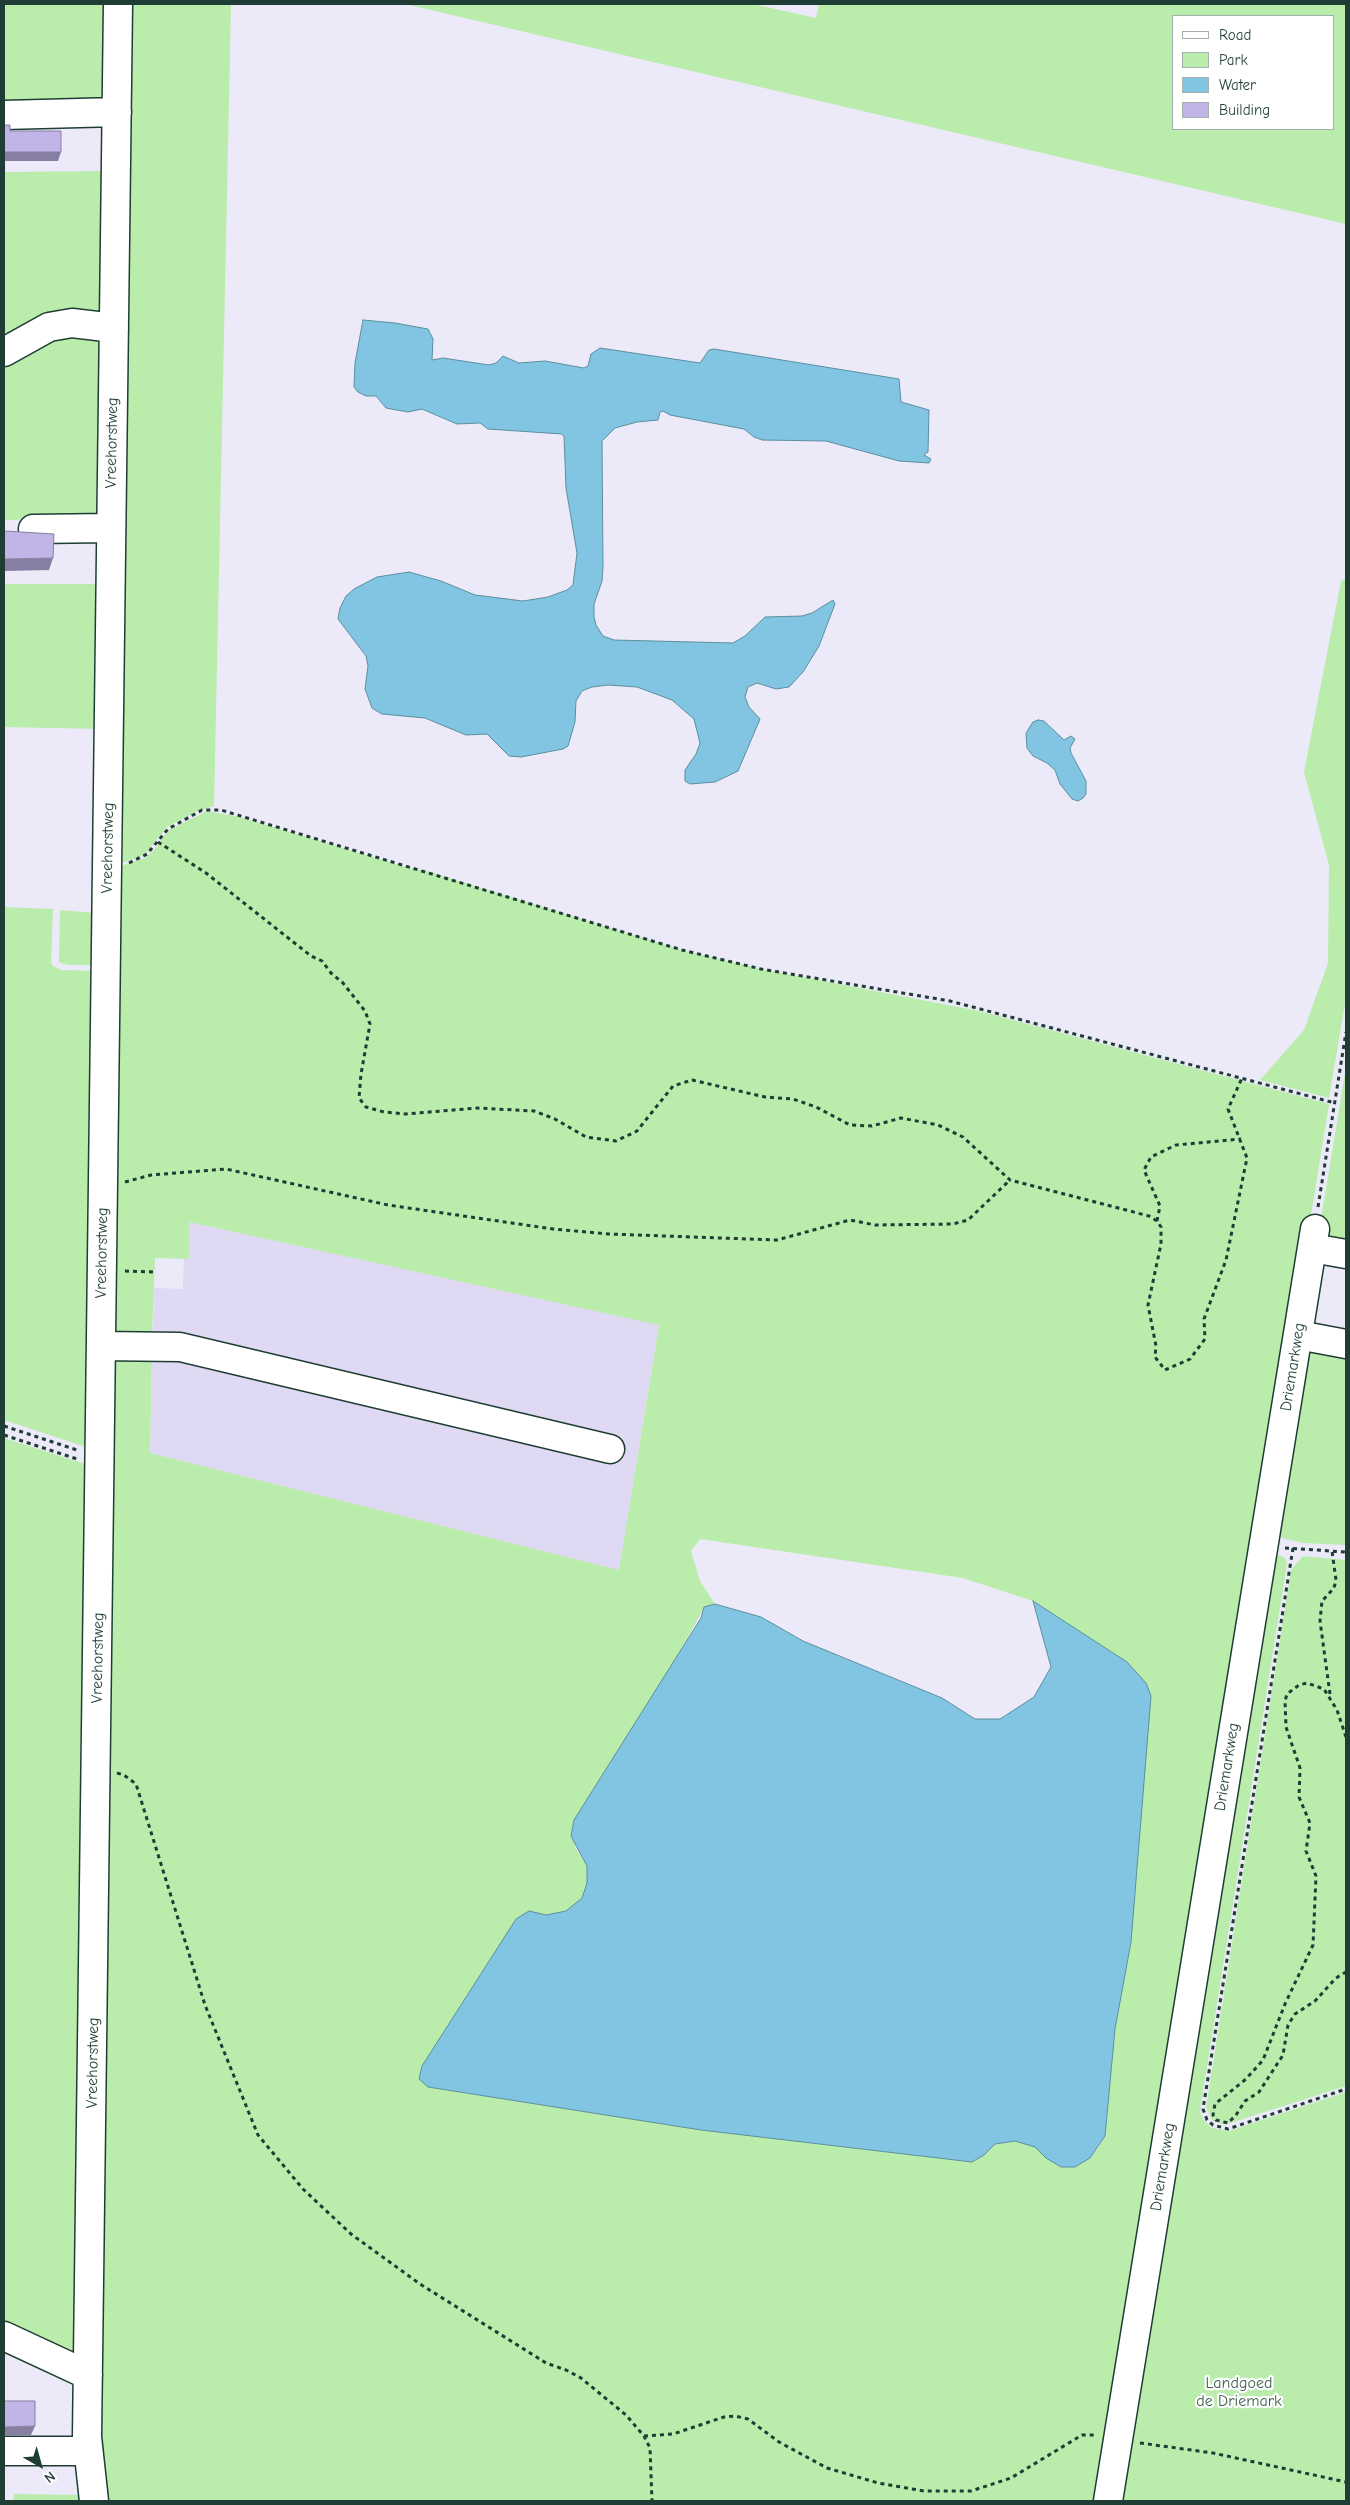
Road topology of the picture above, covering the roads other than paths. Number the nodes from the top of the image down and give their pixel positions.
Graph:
1 (118, 4) edge
2 (117, 112) junction
3 (4, 114) edge
4 (114, 328) junction
5 (4, 352) edge
6 (111, 528) junction
7 (33, 529) dead end
8 (1346, 1254) edge
9 (1298, 1336) junction
10 (1346, 1344) edge
11 (101, 1346) junction
12 (610, 1449) dead end
13 (4, 2336) edge
14 (88, 2375) junction
15 (4, 2451) edge
16 (88, 2451) junction
17 (94, 2501) edge
18 (1108, 2501) edge

1 - 2 street, Vreehorstweg
2 - 3 street
2 - 4 street, Vreehorstweg
4 - 5 street
4 - 6 street, Vreehorstweg
6 - 7 street
6 - 11 street, Vreehorstweg
8 - 9 street, Driemarkweg
9 - 10 street
9 - 18 street, Driemarkweg
11 - 12 street
11 - 14 street, Vreehorstweg
13 - 14 street
14 - 16 street, Vreehorstweg
15 - 16 street
16 - 17 street, Vreehorstweg

